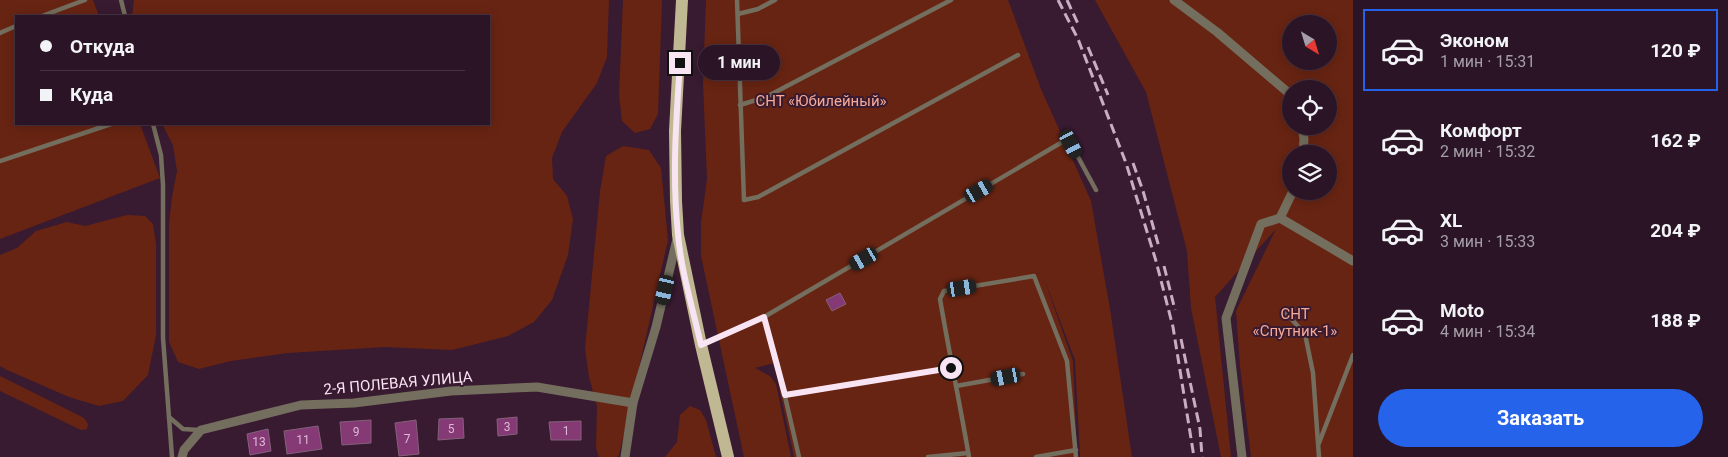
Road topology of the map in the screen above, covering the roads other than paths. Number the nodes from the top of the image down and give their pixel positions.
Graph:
1 (85, 0) edge
2 (121, 0) edge
3 (682, 0) edge
4 (737, 0) edge
5 (775, 0) edge
6 (951, 0) edge
7 (1174, 0) edge
8 (738, 14) junction
9 (45, 15) edge
10 (125, 15) edge
11 (15, 26) edge
12 (0, 33) edge
13 (1018, 55) dead end
14 (1282, 87) edge
15 (740, 105) junction
16 (108, 125) edge
17 (153, 125) edge
18 (0, 161) edge
19 (1096, 190) dead end
20 (1289, 200) edge
21 (1280, 218) junction
22 (678, 235) junction
23 (1353, 261) edge
24 (1285, 312) dead end
25 (764, 317) junction
26 (701, 345) junction
27 (1353, 355) edge
28 (951, 368) junction
29 (1023, 374) dead end
30 (956, 386) junction
31 (785, 395) junction
32 (633, 403) junction
33 (169, 416) junction
34 (201, 430) junction
35 (1318, 445) junction
36 (1076, 450) junction
37 (968, 455) edge
38 (172, 457) edge
39 (182, 457) edge
40 (625, 457) edge
41 (728, 457) edge
42 (799, 457) edge
43 (928, 457) edge
44 (1036, 457) edge
45 (1076, 457) edge
46 (1242, 457) edge
47 (1319, 457) edge

1 - 9 lane
2 - 10 lane
3 - 22 main road
4 - 8 lane
5 - 8 lane
6 - 15 lane
7 - 14 street
8 - 15 lane
11 - 12 lane
13 - 15 lane
16 - 18 lane
17 - 33 lane
19 - 25 lane
20 - 21 street
21 - 23 street
21 - 46 street
22 - 26 main road
22 - 32 street
24 - 35 lane
25 - 26 lane
25 - 31 lane
26 - 41 main road
27 - 35 lane
28 - 30 lane
28 - 31 lane
28 - 36 lane
29 - 30 lane
30 - 37 lane
31 - 42 lane
32 - 34 street, 2-Я ПОЛЕВАЯ УЛИЦА
32 - 40 street
33 - 34 lane
33 - 38 lane
34 - 39 street
35 - 47 lane
36 - 44 lane
36 - 45 lane
37 - 43 lane

